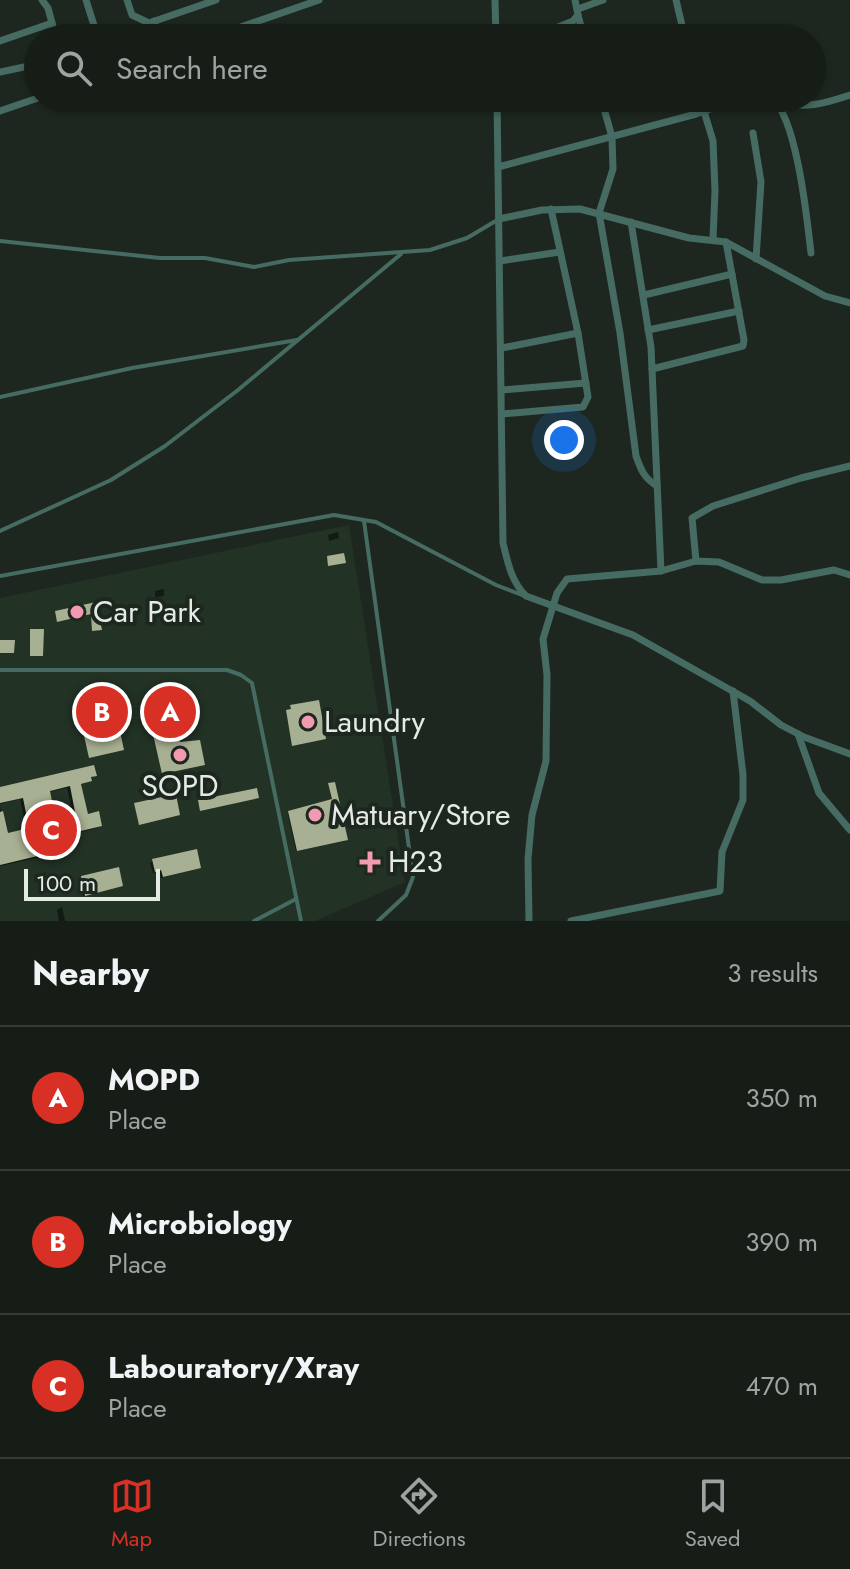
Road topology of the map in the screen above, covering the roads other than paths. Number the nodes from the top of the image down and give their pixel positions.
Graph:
1 (42, 0) edge
2 (86, 0) edge
3 (127, 0) edge
4 (216, 0) edge
5 (319, 0) edge
6 (495, 0) edge
7 (575, 0) edge
8 (603, 0) edge
9 (676, 0) edge
10 (578, 12) junction
11 (154, 21) junction
12 (52, 23) joint
13 (49, 24) edge
14 (94, 24) edge
15 (155, 24) edge
16 (250, 24) edge
17 (496, 24) edge
18 (566, 24) edge
19 (581, 24) edge
20 (682, 24) edge
21 (24, 33) edge
22 (0, 41) edge
23 (24, 67) edge
24 (0, 72) edge
25 (850, 95) edge
26 (24, 103) edge
27 (826, 103) edge
28 (0, 111) edge
29 (497, 112) edge
30 (605, 112) edge
31 (700, 112) edge
32 (704, 112) edge
33 (779, 112) edge
34 (753, 133) dead end
35 (612, 137) junction
36 (498, 167) junction
37 (551, 209) junction
38 (599, 213) junction
39 (499, 219) junction
40 (631, 222) junction
41 (713, 239) junction
42 (0, 241) edge
43 (726, 242) junction
44 (403, 252) junction
45 (560, 252) junction
46 (811, 253) dead end
47 (756, 259) junction
48 (500, 261) junction
49 (732, 274) junction
50 (644, 295) junction
51 (850, 303) edge
52 (739, 311) junction
53 (648, 330) junction
54 (578, 333) junction
55 (299, 339) junction
56 (502, 348) junction
57 (652, 369) junction
58 (586, 383) junction
59 (502, 390) junction
60 (0, 397) edge
61 (502, 414) junction
62 (850, 466) edge
63 (657, 486) junction
64 (364, 520) junction
65 (0, 531) edge
66 (696, 561) junction
67 (661, 571) junction
68 (850, 575) edge
69 (0, 576) edge
70 (526, 596) junction
71 (553, 606) junction
72 (0, 670) edge
73 (733, 691) junction
74 (798, 734) junction
75 (850, 754) edge
76 (850, 830) edge
77 (296, 899) junction
78 (588, 920) edge
79 (254, 921) edge
80 (301, 921) edge
81 (378, 921) edge
82 (529, 921) edge
83 (571, 921) edge

1 - 12 street
2 - 14 street
3 - 11 street
4 - 11 street
5 - 16 street
6 - 17 street
7 - 10 street
8 - 10 street
9 - 20 street
10 - 18 street
10 - 19 street
11 - 15 street
12 - 13 street
21 - 22 street
23 - 24 street
25 - 27 street
26 - 28 street
29 - 36 street
30 - 35 street
31 - 35 street
32 - 41 street
33 - 46 street
34 - 47 street
35 - 36 street
35 - 38 street
36 - 39 street
37 - 38 street
37 - 39 street
37 - 45 street
38 - 40 street
38 - 63 street
39 - 44 lane
39 - 48 street
40 - 41 street
40 - 50 street
41 - 43 street
42 - 44 lane
43 - 47 street
43 - 49 street
44 - 55 lane
45 - 48 street
45 - 54 street
47 - 51 street
48 - 56 street
49 - 50 street
49 - 52 street
50 - 53 street
52 - 53 street
52 - 57 street
53 - 57 street
54 - 56 street
54 - 58 street
55 - 60 lane
55 - 65 lane
56 - 59 street
57 - 63 street
58 - 59 street
58 - 61 street
59 - 61 street
61 - 70 street
62 - 66 street
63 - 67 street
64 - 69 lane
64 - 70 lane
64 - 81 lane
66 - 67 street
66 - 68 street
67 - 71 street
70 - 71 street
71 - 73 street
71 - 82 street
72 - 77 lane
73 - 74 street
73 - 78 street
74 - 75 street
74 - 76 street
77 - 79 lane
77 - 80 lane
78 - 83 street

